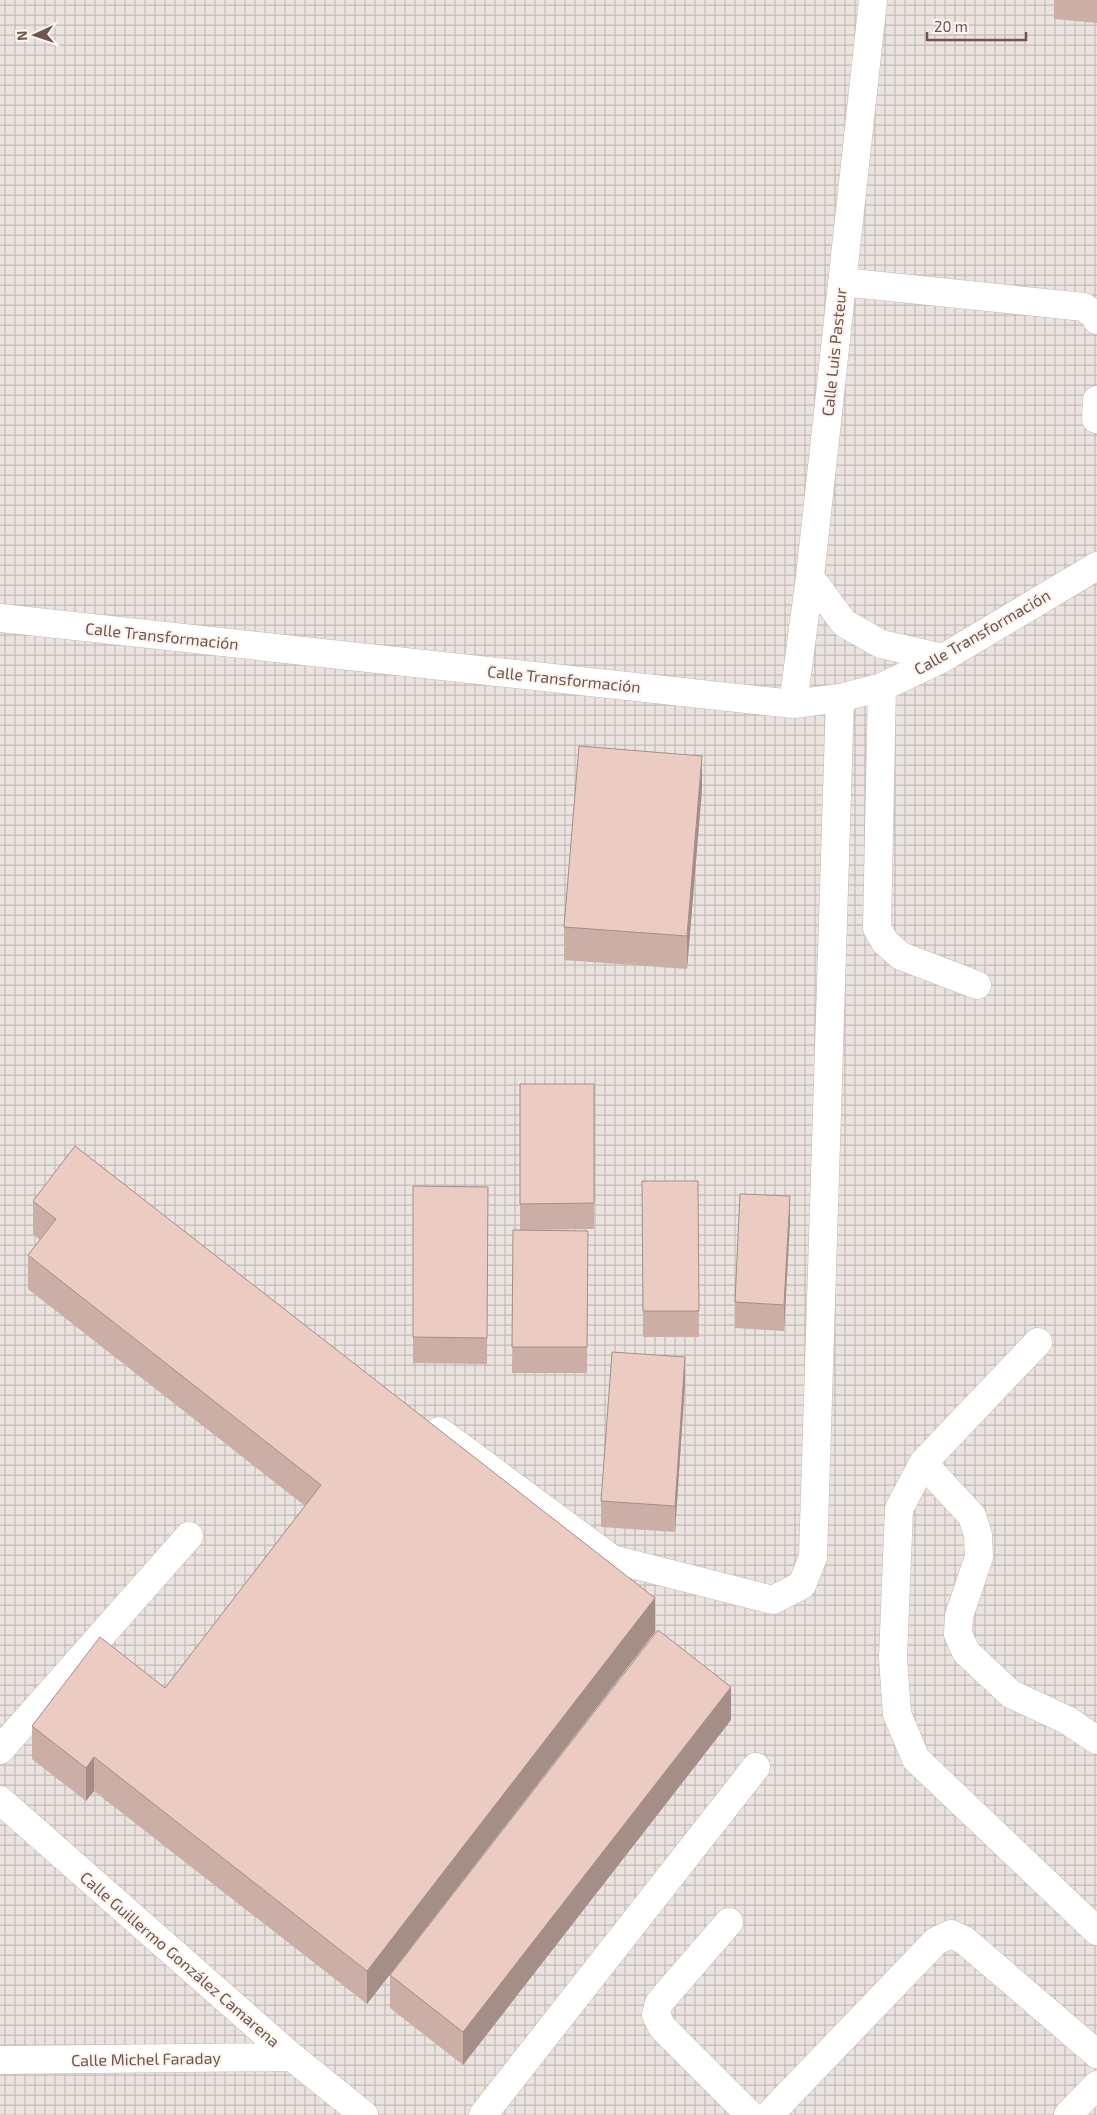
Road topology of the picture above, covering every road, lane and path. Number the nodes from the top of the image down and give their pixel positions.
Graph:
1 (873, 0) edge
2 (842, 282) junction
3 (1097, 320) edge
4 (1097, 566) edge
5 (810, 577) junction
6 (0, 618) edge
7 (943, 658) junction
8 (882, 686) junction
9 (840, 698) junction
10 (793, 704) junction
11 (978, 985) dead end
12 (1038, 1342) dead end
13 (422, 1419) edge
14 (923, 1462) junction
15 (189, 1536) dead end
16 (1097, 1740) edge
17 (0, 1750) edge
18 (756, 1767) dead end
19 (0, 1800) edge
20 (729, 1922) dead end
21 (1097, 1931) edge
22 (1097, 2054) edge
23 (292, 2057) junction
24 (0, 2060) edge
25 (1097, 2085) edge
26 (364, 2115) edge
27 (483, 2115) edge
28 (750, 2115) edge
29 (769, 2115) edge
30 (1068, 2115) edge

1 - 2 street, Calle Luis Pasteur
2 - 3 street
2 - 5 street, Calle Luis Pasteur
4 - 7 street, Calle Transformación
5 - 7 street
5 - 10 street, Calle Luis Pasteur
6 - 10 street, Calle Transformación
7 - 8 street, Calle Transformación
8 - 9 street, Calle Transformación
8 - 11 street
9 - 10 street, Calle Transformación
9 - 13 street
12 - 14 street
14 - 16 street
14 - 21 street
15 - 17 street
18 - 27 street
19 - 23 street, Calle Guillermo González Camarena
20 - 28 street
22 - 29 street
23 - 24 street, Calle Michel Faraday
23 - 26 street, Calle Guillermo González Camarena
25 - 30 street

